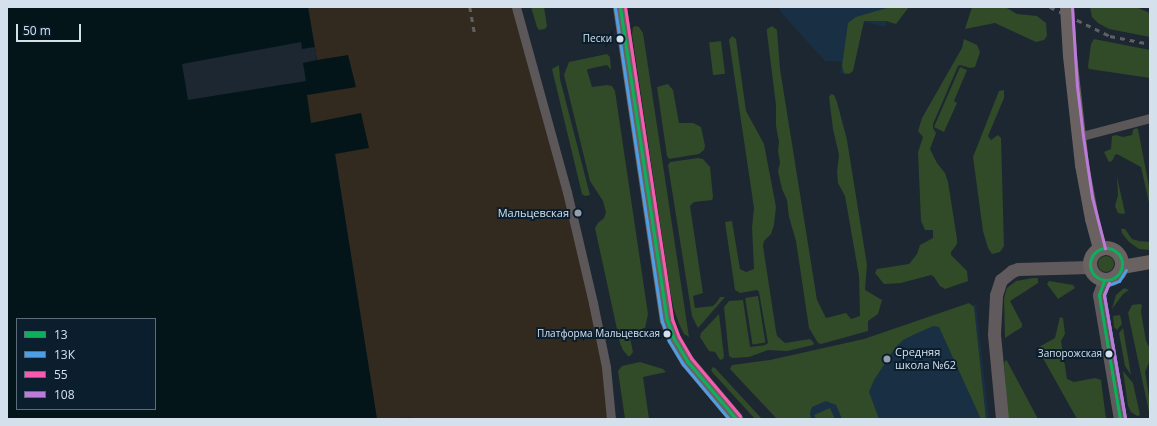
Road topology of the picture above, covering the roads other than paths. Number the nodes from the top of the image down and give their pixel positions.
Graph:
1 (516, 7) edge
2 (620, 7) edge
3 (1067, 7) edge
4 (1150, 118) edge
5 (1078, 137) junction
6 (1100, 249) junction
7 (1150, 262) edge
8 (1122, 266) junction
9 (1090, 267) junction
10 (1104, 281) junction
11 (611, 419) edge
12 (736, 419) edge
13 (1002, 419) edge
14 (1120, 419) edge

1 - 11 street
2 - 12 main road
3 - 5 main road, bridge
4 - 5 street
5 - 6 main road
6 - 8 main road
6 - 9 main road
7 - 8 main road
8 - 10 main road
9 - 10 main road
9 - 13 main road
10 - 14 main road

